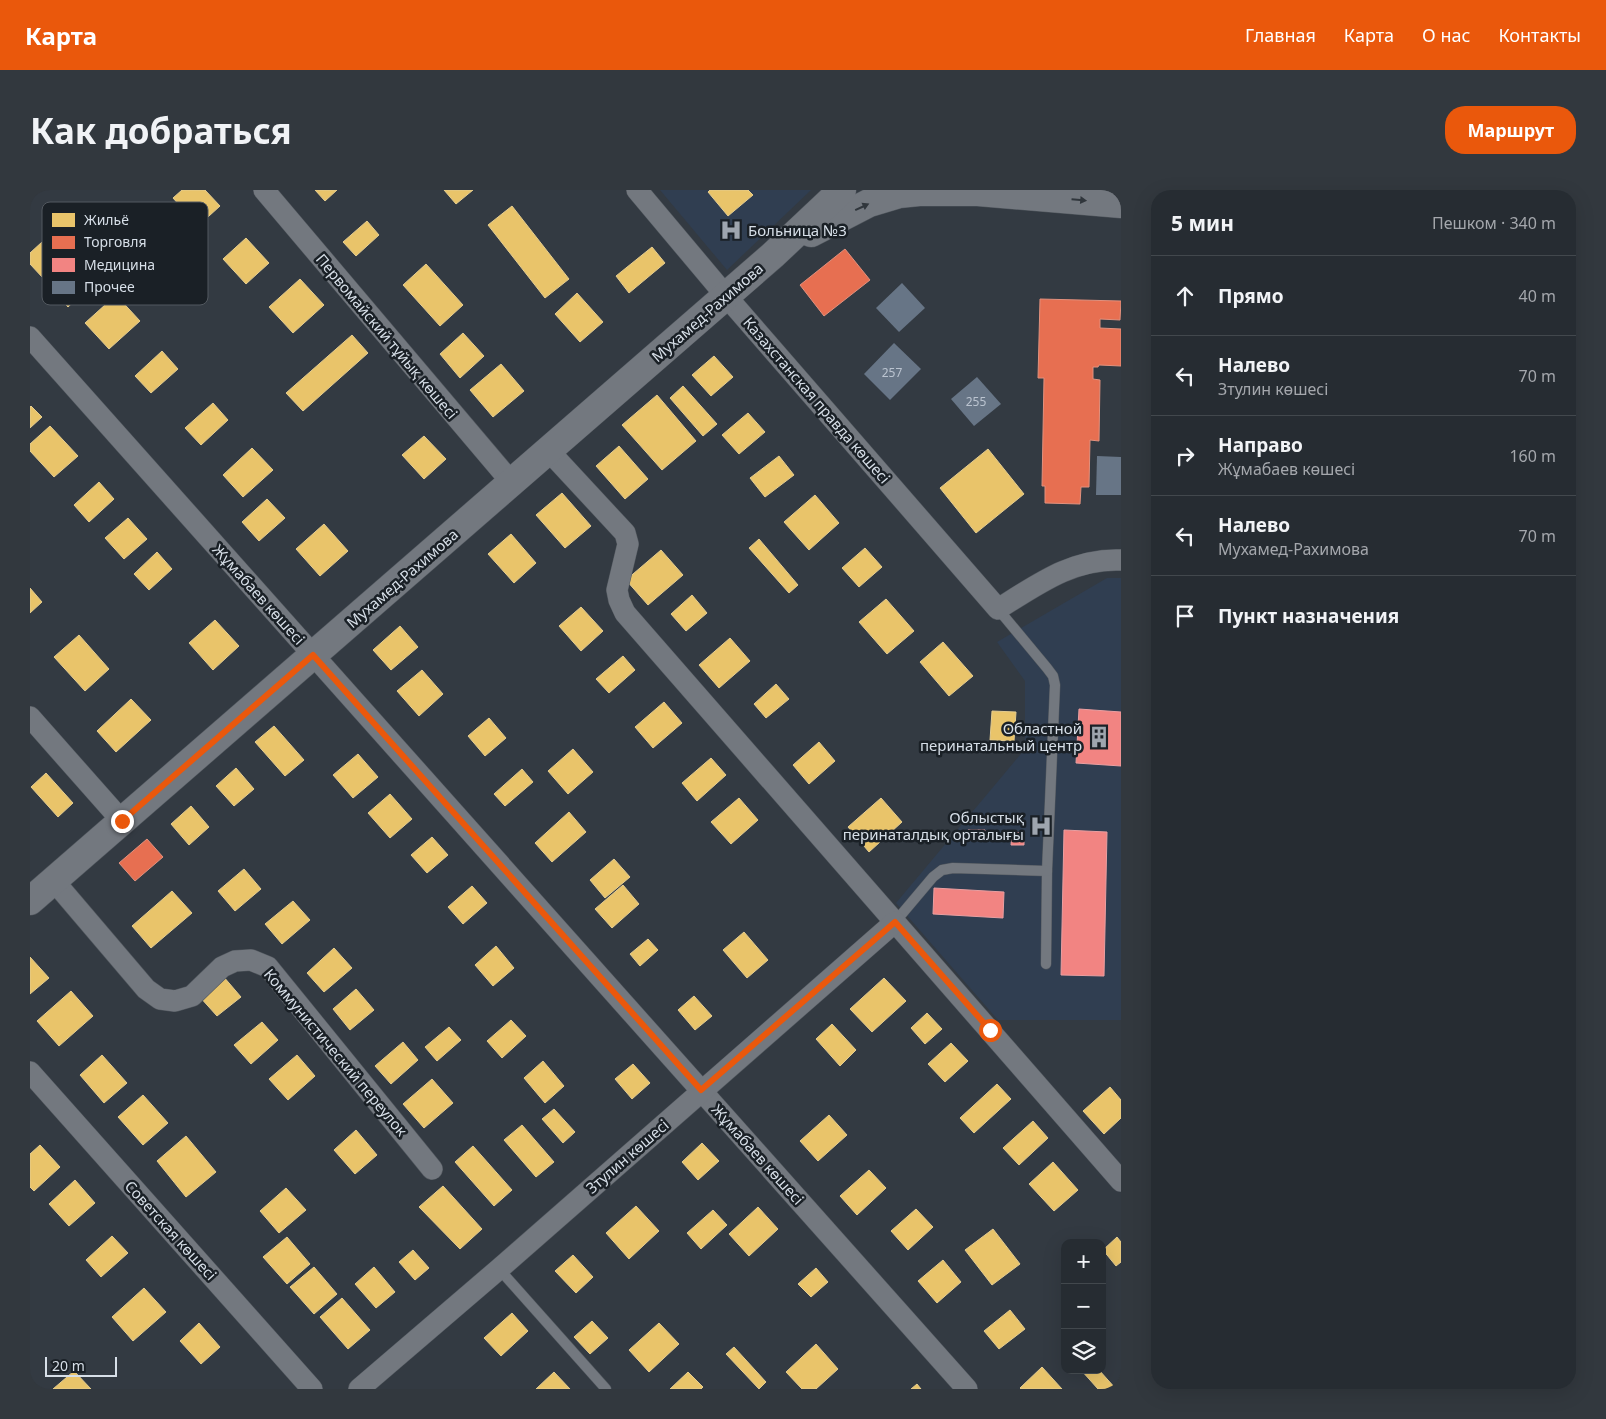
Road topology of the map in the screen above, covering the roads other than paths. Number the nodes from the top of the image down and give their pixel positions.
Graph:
1 (264, 190) edge
2 (638, 190) edge
3 (842, 190) edge
4 (978, 190) edge
5 (1109, 190) edge
6 (1121, 198) edge
7 (1121, 204) edge
8 (773, 255) junction
9 (726, 296) junction
10 (30, 337) edge
11 (548, 450) junction
12 (512, 482) junction
13 (1121, 560) edge
14 (998, 608) junction
15 (313, 655) junction
16 (30, 717) edge
17 (122, 821) junction
18 (1047, 871) junction
19 (54, 881) junction
20 (30, 901) edge
21 (895, 922) junction
22 (1046, 964) dead end
23 (30, 1072) edge
24 (701, 1090) junction
25 (432, 1169) dead end
26 (1121, 1181) edge
27 (498, 1269) junction
28 (312, 1389) edge
29 (359, 1389) edge
30 (606, 1389) edge
31 (967, 1389) edge

1 - 12 street, Первомайский тұйық көшесі
2 - 9 street, Казахстанская правда көшесі
3 - 8 street
4 -> 7 street
8 -> 4 street
5 - 6 street
8 - 9 street, Мухамед-Рахимова
9 - 11 street, Мухамед-Рахимова
9 - 14 street, Казахстанская правда көшесі
10 - 15 street, Жұмабаев көшесі
11 - 12 street, Мухамед-Рахимова
11 - 21 street
12 - 15 street, Мухамед-Рахимова
13 - 14 street
14 - 18 lane
15 - 17 street, Мухамед-Рахимова
15 - 24 street, Жұмабаев көшесі
16 - 17 street
17 - 19 street, Мухамед-Рахимова
18 - 21 lane
18 - 22 lane
19 - 20 street, Мухамед-Рахимова
19 - 25 street, Коммунистический переулок
21 - 24 street, Зтулин көшесі
21 - 26 street
23 - 28 street, Советская көшесі
24 - 27 street, Зтулин көшесі
24 - 31 street, Жұмабаев көшесі
27 - 29 street, Зтулин көшесі
27 - 30 lane

